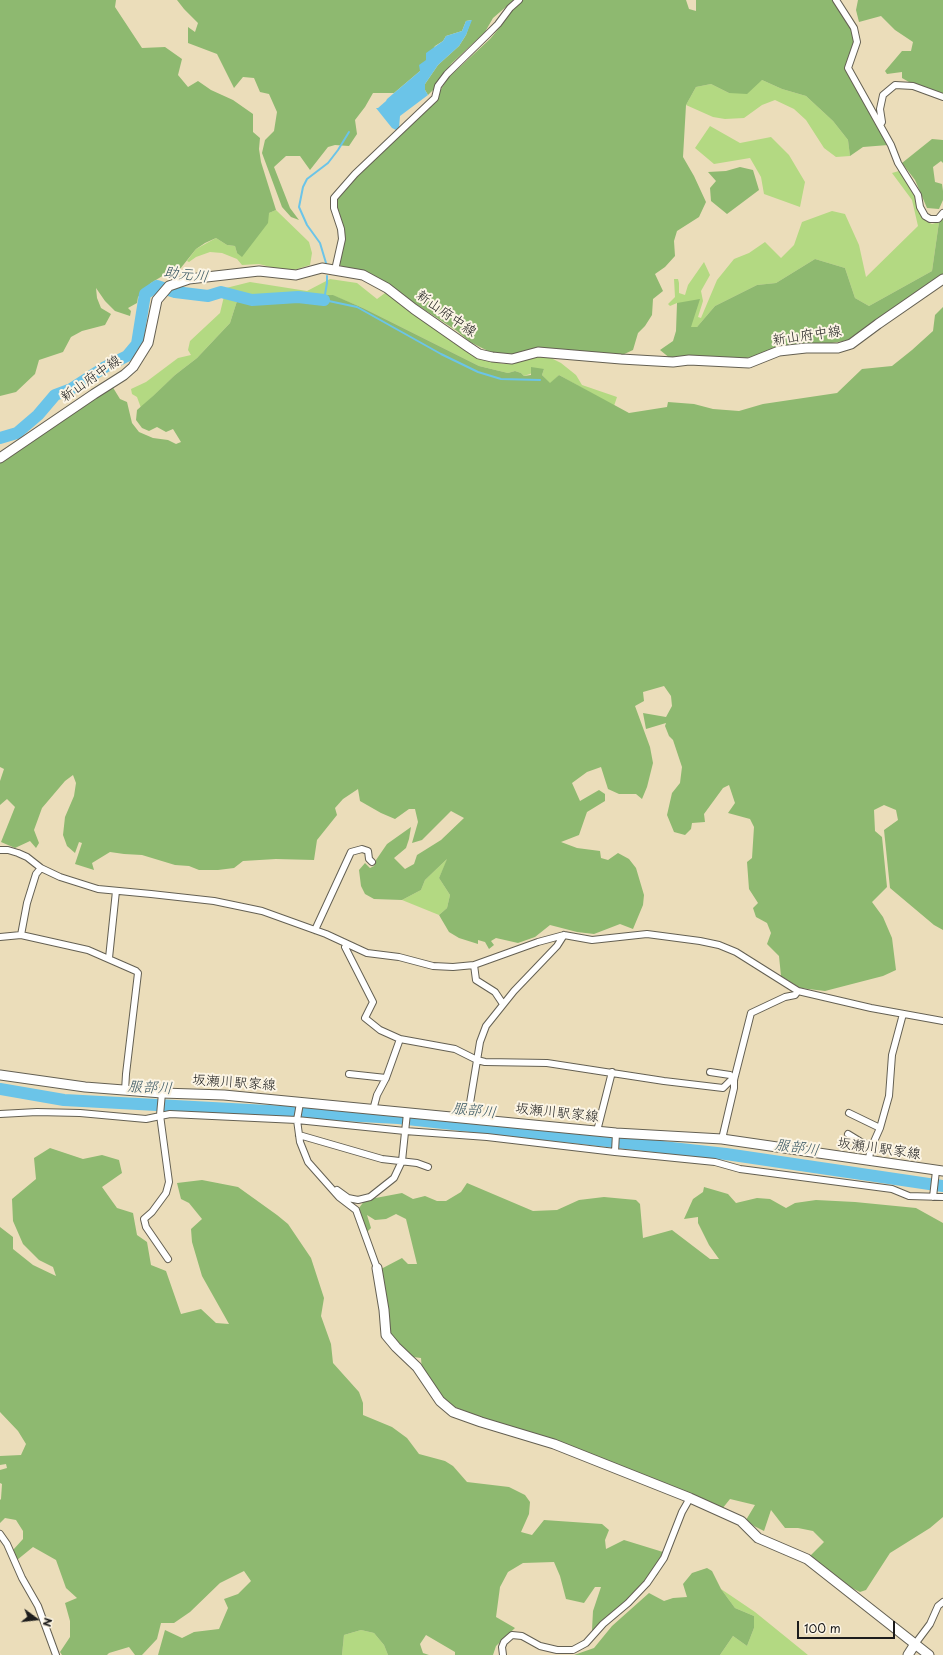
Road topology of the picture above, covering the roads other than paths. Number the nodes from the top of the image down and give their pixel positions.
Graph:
1 (519, 0) edge
2 (836, 0) edge
3 (943, 97) edge
4 (880, 125) junction
5 (943, 213) edge
6 (335, 270) junction
7 (943, 279) edge
8 (0, 458) edge
9 (0, 850) edge
10 (372, 862) dead end
11 (41, 868) junction
12 (116, 891) junction
13 (315, 930) junction
14 (21, 935) junction
15 (564, 935) junction
16 (0, 937) edge
17 (347, 945) junction
18 (109, 958) junction
19 (474, 964) junction
20 (798, 991) junction
21 (503, 1004) junction
22 (903, 1014) junction
23 (943, 1020) edge
24 (400, 1039) junction
25 (477, 1060) junction
26 (612, 1072) junction
27 (710, 1072) dead end
28 (349, 1074) dead end
29 (0, 1076) edge
30 (386, 1078) junction
31 (734, 1080) junction
32 (125, 1090) junction
33 (162, 1096) junction
34 (300, 1105) junction
35 (373, 1110) junction
36 (160, 1113) junction
37 (0, 1114) edge
38 (407, 1114) junction
39 (849, 1114) dead end
40 (298, 1119) junction
41 (470, 1119) junction
42 (880, 1128) junction
43 (405, 1129) junction
44 (597, 1131) junction
45 (848, 1134) dead end
46 (299, 1135) junction
47 (616, 1135) junction
48 (722, 1140) junction
49 (872, 1146) junction
50 (615, 1152) junction
51 (402, 1161) junction
52 (868, 1161) junction
53 (428, 1167) dead end
54 (938, 1172) edge
55 (329, 1185) junction
56 (933, 1195) junction
57 (943, 1197) edge
58 (168, 1259) dead end
59 (377, 1268) joint
60 (690, 1498) junction
61 (0, 1534) edge
62 (943, 1602) edge
63 (915, 1644) junction
64 (56, 1655) edge
65 (503, 1655) edge
66 (908, 1655) edge
67 (929, 1655) edge

1 - 6 street
2 - 4 street
3 - 4 street
4 - 5 street
6 - 7 main road, 新山府中線
6 - 8 main road, 新山府中線
9 - 11 street
10 - 13 street
11 - 12 street
11 - 14 street
12 - 13 street
12 - 18 street
13 - 17 street
14 - 16 street
14 - 18 street
15 - 19 street
15 - 20 street
15 - 21 street
17 - 19 street
17 - 24 street
18 - 32 street
19 - 21 street
20 - 22 street
20 - 31 street
21 - 25 street
22 - 23 street
22 - 42 street
24 - 25 street
24 - 30 street
25 - 26 street
25 - 41 street
26 - 31 street
26 - 44 street
27 - 31 street
28 - 30 street
29 - 32 main road, 坂瀬川駅家線
30 - 35 street
31 - 48 street
32 - 33 main road, 坂瀬川駅家線
33 - 34 main road, 坂瀬川駅家線
33 - 36 street
34 - 35 main road, 坂瀬川駅家線
34 - 40 street
35 - 38 main road, 坂瀬川駅家線
36 - 37 street
36 - 40 street
36 - 58 street
38 - 41 main road, 坂瀬川駅家線
38 - 43 street
39 - 42 street
40 - 43 street
40 - 46 street
41 - 44 main road, 坂瀬川駅家線
42 - 49 street
43 - 50 street
43 - 51 street
44 - 47 main road, 坂瀬川駅家線
45 - 49 street
46 - 51 street
46 - 55 street
47 - 48 main road, 坂瀬川駅家線
47 - 50 street
48 - 52 main road, 坂瀬川駅家線
49 - 52 street
50 - 56 street
51 - 53 street
51 - 55 street
52 - 54 main road, 坂瀬川駅家線
54 - 56 street
55 - 59 street
56 - 57 street
59 - 60 main road
60 - 63 main road
60 - 65 street
61 - 64 street
62 - 63 street
63 - 66 main road
63 - 67 main road

